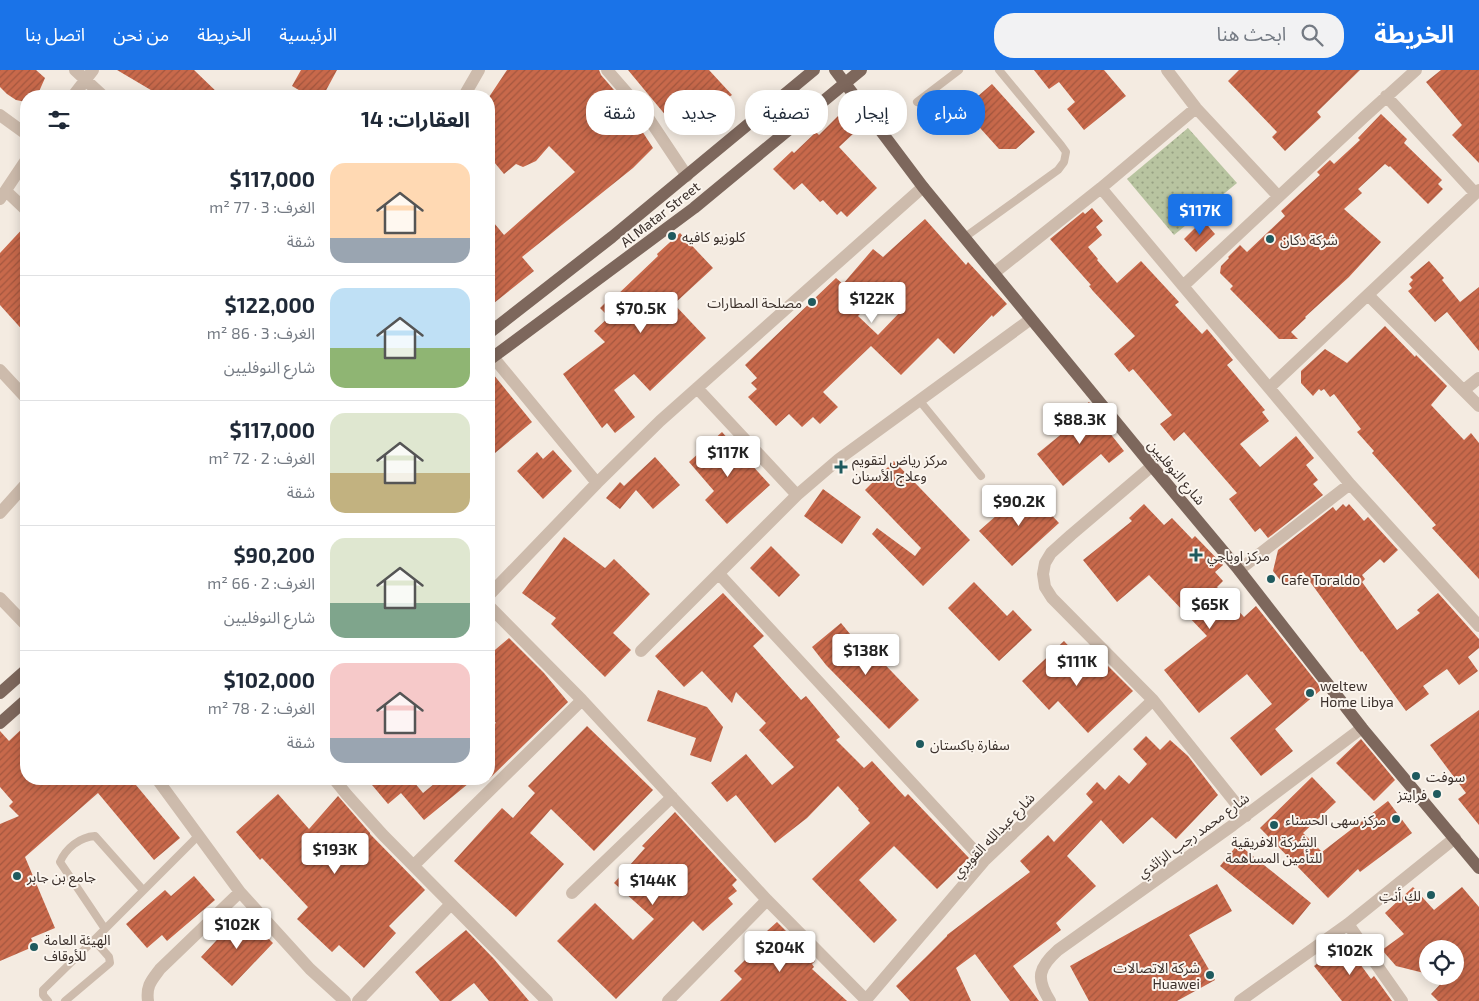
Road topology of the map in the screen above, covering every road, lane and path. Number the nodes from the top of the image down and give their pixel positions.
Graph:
1 (75, 70) edge
2 (479, 70) edge
3 (607, 70) edge
4 (814, 70) edge
5 (835, 70) edge
6 (861, 70) edge
7 (959, 70) edge
8 (999, 70) edge
9 (1167, 70) edge
10 (1416, 70) edge
11 (89, 75) edge
12 (844, 83) junction
13 (78, 90) edge
14 (99, 90) edge
15 (467, 90) edge
16 (933, 90) edge
17 (1386, 96) junction
18 (1196, 108) junction
19 (0, 115) edge
20 (20, 130) edge
21 (20, 169) edge
22 (687, 176) junction
23 (923, 187) junction
24 (1101, 188) junction
25 (1477, 191) edge
26 (3, 195) edge
27 (1278, 196) junction
28 (20, 206) edge
29 (965, 237) junction
30 (994, 272) junction
31 (1183, 286) junction
32 (1368, 295) junction
33 (1031, 318) junction
34 (495, 328) edge
35 (495, 356) edge
36 (495, 364) edge
37 (0, 370) edge
38 (1479, 378) edge
39 (697, 388) junction
40 (1269, 388) junction
41 (1464, 390) junction
42 (20, 392) edge
43 (919, 400) junction
44 (1479, 406) edge
45 (1152, 466) junction
46 (981, 476) dead end
47 (597, 483) junction
48 (1350, 484) junction
49 (20, 490) edge
50 (798, 496) junction
51 (0, 512) edge
52 (1239, 570) junction
53 (718, 574) junction
54 (495, 589) edge
55 (0, 598) edge
56 (495, 612) edge
57 (20, 619) edge
58 (1479, 626) edge
59 (641, 651) dead end
60 (20, 675) edge
61 (0, 693) edge
62 (582, 700) junction
63 (1153, 700) junction
64 (20, 706) edge
65 (0, 724) edge
66 (1362, 728) junction
67 (161, 785) edge
68 (339, 785) edge
69 (672, 797) junction
70 (1246, 816) junction
71 (198, 836) junction
72 (1455, 838) junction
73 (984, 861) junction
74 (414, 866) junction
75 (1479, 868) edge
76 (143, 890) junction
77 (240, 892) junction
78 (572, 893) dead end
79 (767, 900) junction
80 (451, 904) junction
81 (1348, 924) junction
82 (105, 928) junction
83 (94, 940) junction
84 (48, 1001) edge
85 (65, 1001) edge
86 (148, 1001) edge
87 (345, 1001) edge
88 (358, 1001) edge
89 (547, 1001) edge
90 (668, 1001) edge
91 (865, 1001) edge
92 (1050, 1001) edge
93 (1240, 1001) edge
94 (1402, 1001) edge

1 - 11 street
2 - 15 street
3 - 22 street
4 - 22 main road, Al Matar Street
5 - 12 main road, شارع النوفليين
6 - 12 main road, Al Matar Street
7 - 16 lane
8 - 29 lane
9 - 18 street
10 - 17 street
11 - 13 street
11 - 14 street
12 - 23 main road, شارع النوفليين
12 - 35 main road, Al Matar Street
17 - 25 street
17 - 27 street
18 - 24 street
18 - 27 street
19 - 20 street
21 - 26 street
22 - 34 main road, Al Matar Street
23 - 29 main road, شارع النوفليين
23 - 39 street
24 - 30 street
24 - 31 street
25 - 32 street
26 - 28 street
27 - 31 street
29 - 30 main road, شارع النوفليين
30 - 33 main road, شارع النوفليين
31 - 40 street
32 - 40 street
32 - 41 street
33 - 43 street
33 - 45 main road, شارع النوفليين
36 - 47 street
37 - 42 street
38 - 41 street
39 - 47 street
39 - 50 street
40 - 48 street
41 - 44 street
43 - 46 lane
43 - 50 street
45 - 52 main road, شارع النوفليين
45 - 63 street
47 - 54 street
48 - 52 street
48 - 58 street
49 - 51 street
50 - 53 street
52 - 66 main road, شارع النوفليين
53 - 59 street
53 - 73 street
55 - 57 street
56 - 62 street
60 - 61 main road
62 - 69 street
62 - 74 street
63 - 70 street
63 - 73 street, شارع عبدالله القويري
64 - 65 main road
66 - 70 street, شارع محمد رجب الزائدي
66 - 72 main road, شارع النوفليين
67 - 71 street
68 - 74 street
69 - 78 street
69 - 79 street
70 - 92 street, شارع محمد رجب الزائدي
71 - 76 lane
71 - 77 street
72 - 75 main road, شارع النوفليين
72 - 81 street
73 - 91 street, شارع عبدالله القويري
74 - 80 street
76 - 82 lane
76 - 82 lane
77 - 86 street
77 - 87 street
79 - 90 street
79 - 91 street
80 - 88 street
80 - 89 street
81 - 93 street
81 - 94 street
82 - 83 lane
83 - 84 lane
83 - 85 lane

